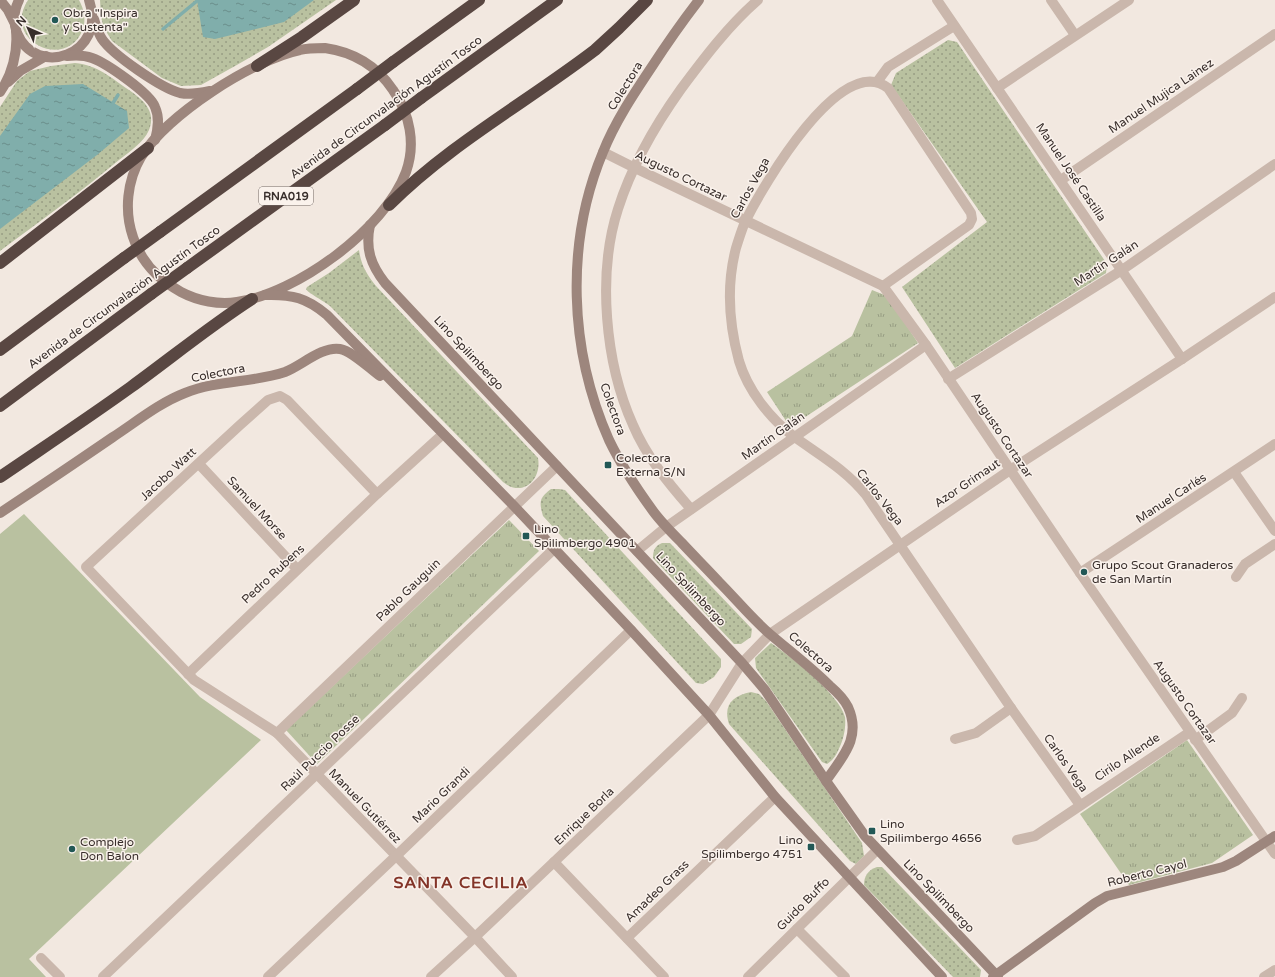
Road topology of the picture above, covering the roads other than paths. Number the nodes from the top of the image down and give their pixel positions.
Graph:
1 (0, 0) edge
2 (19, 0) edge
3 (89, 0) edge
4 (96, 0) edge
5 (354, 0) edge
6 (479, 0) edge
7 (557, 0) edge
8 (647, 0) edge
9 (699, 0) edge
10 (758, 0) edge
11 (937, 0) edge
12 (1051, 0) edge
13 (1129, 0) edge
14 (93, 15) junction
15 (15, 25) junction
16 (954, 26) junction
17 (1275, 34) edge
18 (1075, 35) junction
19 (46, 56) junction
20 (61, 56) junction
21 (257, 66) junction
22 (877, 82) junction
23 (6, 83) junction
24 (997, 88) junction
25 (216, 89) junction
26 (0, 92) edge
27 (151, 144) junction
28 (603, 152) junction
29 (1275, 164) edge
30 (635, 168) junction
31 (1061, 180) junction
32 (389, 204) junction
33 (745, 221) junction
34 (370, 225) junction
35 (0, 263) edge
36 (1122, 270) junction
37 (883, 286) junction
38 (265, 295) junction
39 (1275, 297) edge
40 (252, 299) junction
41 (926, 345) junction
42 (0, 350) edge
43 (1182, 359) junction
44 (948, 379) junction
45 (407, 396) junction
46 (0, 406) edge
47 (443, 434) junction
48 (795, 437) junction
49 (1275, 444) edge
50 (199, 464) junction
51 (557, 466) junction
52 (1010, 470) junction
53 (1234, 472) junction
54 (0, 477) edge
55 (377, 494) junction
56 (514, 506) junction
57 (691, 509) junction
58 (0, 513) edge
59 (666, 527) junction
60 (1275, 531) edge
61 (900, 544) junction
62 (1275, 544) edge
63 (555, 548) junction
64 (637, 551) junction
65 (86, 567) joint
66 (297, 569) junction
67 (1080, 573) junction
68 (1236, 577) dead end
69 (631, 630) junction
70 (770, 634) junction
71 (742, 663) junction
72 (188, 674) junction
73 (1242, 698) dead end
74 (1011, 708) junction
75 (709, 715) junction
76 (277, 733) junction
77 (1192, 736) junction
78 (955, 739) dead end
79 (317, 775) junction
80 (826, 781) junction
81 (775, 797) junction
82 (1080, 805) junction
83 (1271, 839) edge
84 (1017, 840) dead end
85 (877, 850) junction
86 (1275, 854) edge
87 (396, 856) junction
88 (554, 862) junction
89 (849, 878) junction
90 (797, 928) junction
91 (475, 937) junction
92 (627, 938) junction
93 (41, 958) dead end
94 (1275, 970) edge
95 (996, 976) edge
96 (60, 977) edge
97 (103, 977) edge
98 (268, 977) edge
99 (431, 977) edge
100 (512, 977) edge
101 (664, 977) edge
102 (748, 977) edge
103 (845, 977) edge
104 (942, 977) edge
105 (1264, 977) edge

1 - 15 main road
2 - 15 main road
3 - 14 main road
4 - 14 main road
5 - 21 highway
6 - 42 highway, bridge
7 - 46 highway, Avenida de Circunvalación Agustín Tosco / RNA019, bridge
8 - 32 highway
9 - 28 main road, Colectora
10 - 30 street
11 - 16 street, Manuel José Castilla
12 - 18 street
13 - 18 street
14 - 20 main road
14 - 25 main road
15 - 19 main road
15 - 23 main road
16 - 22 street
16 - 24 street, Manuel José Castilla
17 - 31 street, Manuel Mujica Lainez
18 - 24 street
19 - 20 main road
19 - 23 main road
20 - 27 main road
21 - 25 main road
21 - 32 main road
22 - 33 street, Carlos Vega
22 - 37 street
23 - 26 main road
24 - 31 street, Manuel José Castilla
25 - 27 main road
27 - 35 highway
27 - 40 main road
28 - 30 street, Augusto Cortazar
28 - 59 main road, Colectora
29 - 36 street, Martín Galán
30 - 33 street, Augusto Cortazar
30 - 57 street
31 - 36 street, Manuel José Castilla
32 - 34 main road
33 - 37 street, Augusto Cortazar
33 - 48 street, Carlos Vega
34 - 38 main road
34 - 51 main road, Lino Spilimbergo
36 - 43 street, Manuel José Castilla
36 - 44 street, Martín Galán
37 - 41 street, Augusto Cortazar
38 - 40 main road
38 - 45 main road
39 - 43 street, Azor Grimaut
40 - 54 highway
41 - 44 street, Augusto Cortazar
41 - 48 street, Martín Galán
43 - 52 street, Azor Grimaut
44 - 52 street, Augusto Cortazar
45 - 47 main road
45 - 58 main road, Colectora
47 - 55 street, Pedro Rubens
47 - 56 main road
48 - 57 street, Martín Galán
48 - 61 street, Carlos Vega
49 - 53 street, Manuel Carlés
50 - 55 street, Jacobo Watt
50 - 65 street, Jacobo Watt
50 - 66 street, Samuel Morse
51 - 56 street, Pablo Gauguin
51 - 64 main road, Lino Spilimbergo
52 - 61 street, Azor Grimaut
52 - 67 street, Augusto Cortazar
53 - 60 street
53 - 67 street, Manuel Carlés
55 - 66 street, Pedro Rubens
56 - 63 main road
56 - 76 street, Pablo Gauguin
57 - 59 street, Martín Galán
59 - 64 street, Martín Galán
59 - 70 main road, Colectora
61 - 70 street, Azor Grimaut
61 - 74 street, Carlos Vega
62 - 68 street
63 - 69 main road
63 - 79 street, Raúl Puccio Posse
64 - 71 main road, Lino Spilimbergo
65 - 72 street, Manuel Gutiérrez
66 - 72 street, Pedro Rubens
67 - 77 street, Augusto Cortazar
69 - 75 main road
69 - 87 street, Mario Grandi
70 - 71 street, Azor Grimaut
70 - 80 main road, Colectora
71 - 75 street, Enrique Borla
71 - 80 main road, Lino Spilimbergo
72 - 76 street, Manuel Gutiérrez
73 - 77 street, Cirilo Allende
74 - 78 street
74 - 82 street, Carlos Vega
75 - 81 main road
75 - 88 street, Enrique Borla
76 - 79 street, Manuel Gutiérrez
77 - 82 street, Cirilo Allende
77 - 83 street, Augusto Cortazar
79 - 87 street, Manuel Gutiérrez
79 - 97 street, Raúl Puccio Posse
80 - 85 main road, Lino Spilimbergo
81 - 89 main road
81 - 92 street, Amadeo Grass
82 - 84 street, Cirilo Allende
83 - 86 street, Augusto Cortazar
83 - 95 main road, Roberto Cayol
85 - 89 street, Guido Buffo
85 - 95 main road, Lino Spilimbergo
87 - 91 street, Manuel Gutiérrez
87 - 98 street, Mario Grandi
88 - 91 street, Enrique Borla
88 - 92 street
89 - 90 street, Guido Buffo
89 - 104 main road
90 - 102 street, Guido Buffo
90 - 103 street
91 - 99 street, Enrique Borla
91 - 100 street, Manuel Gutiérrez
92 - 101 street
93 - 96 street
94 - 105 street

